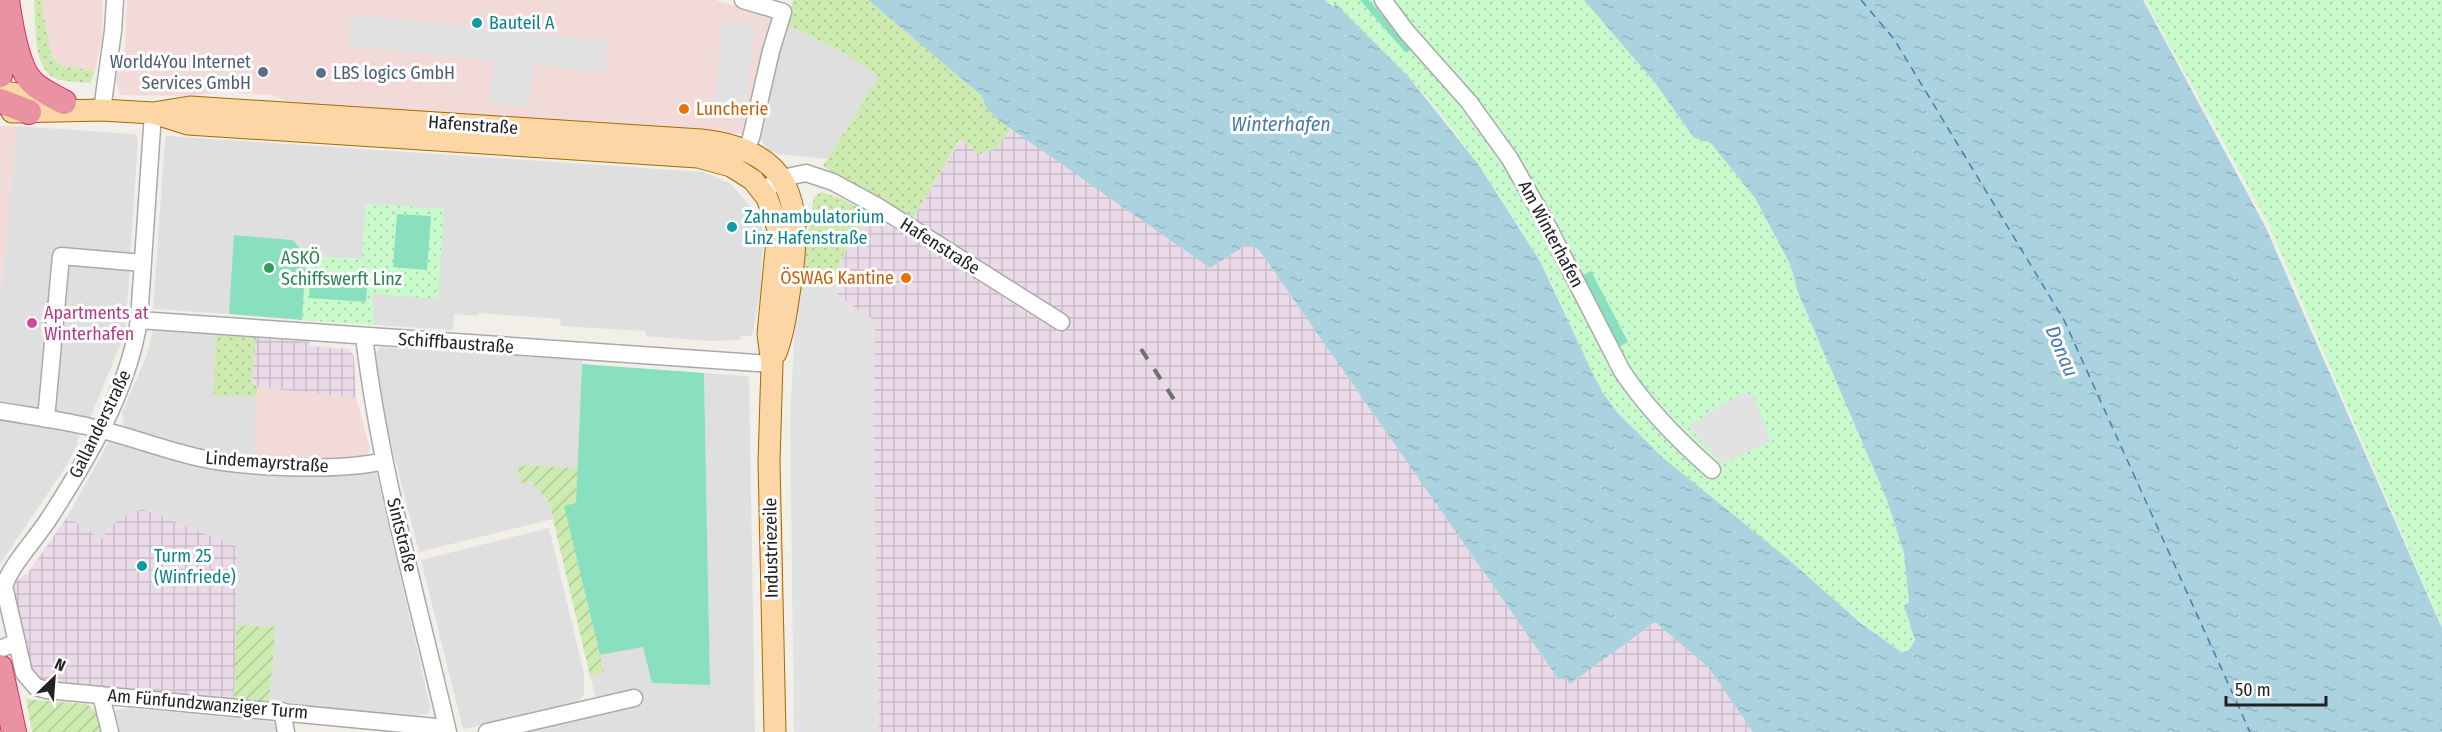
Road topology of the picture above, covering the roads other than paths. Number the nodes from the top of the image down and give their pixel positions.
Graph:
1 (115, 0) edge
2 (743, 0) edge
3 (1383, 0) edge
4 (7, 3) edge
5 (0, 75) edge
6 (0, 91) edge
7 (0, 101) edge
8 (64, 102) junction
9 (102, 110) junction
10 (0, 111) edge
11 (29, 112) junction
12 (153, 113) junction
13 (746, 150) junction
14 (782, 179) junction
15 (763, 190) junction
16 (143, 263) junction
17 (139, 320) junction
18 (1061, 322) dead end
19 (364, 336) junction
20 (772, 364) junction
21 (0, 411) edge
22 (46, 419) junction
23 (100, 430) junction
24 (384, 462) junction
25 (1712, 470) dead end
26 (17, 642) junction
27 (0, 649) edge
28 (0, 667) edge
29 (102, 695) junction
30 (634, 698) dead end
31 (282, 711) junction
32 (12, 721) edge
33 (448, 730) edge
34 (110, 732) edge
35 (286, 732) edge
36 (487, 732) edge
37 (775, 732) edge

1 - 9 street
2 - 13 street
3 - 25 street, Am Winterhafen
4 - 5 highway
4 - 8 highway
6 - 8 main road, Hafenstraße
7 - 11 highway
8 - 9 main road, Hafenstraße
9 - 11 main road, Hafenstraße
9 - 12 main road, Hafenstraße
10 - 11 main road, Hafenstraße
12 - 13 main road, Hafenstraße
12 - 15 main road, Hafenstraße
12 - 16 street, Gallanderstraße
13 - 14 main road, Hafenstraße
14 - 15 street, Hafenstraße
14 - 18 street, Hafenstraße
14 - 20 main road, Hafenstraße
15 - 20 main road, Hafenstraße
16 - 17 street, Gallanderstraße
16 - 22 street
17 - 19 street, Schiffbaustraße
17 - 23 street, Gallanderstraße
19 - 20 street, Schiffbaustraße
19 - 24 street, Sintstraße
20 - 37 main road, Industriezeile
21 - 22 street, Lindemayrstraße
22 - 23 street, Lindemayrstraße
23 - 24 street, Lindemayrstraße
23 - 26 street, Gallanderstraße
24 - 33 street, Sintstraße
26 - 27 street
26 - 29 street, Am Fünfundzwanziger Turm
28 - 32 highway
29 - 31 street, Am Fünfundzwanziger Turm
29 - 34 street
30 - 36 street
31 - 33 street, Am Fünfundzwanziger Turm
31 - 35 street

